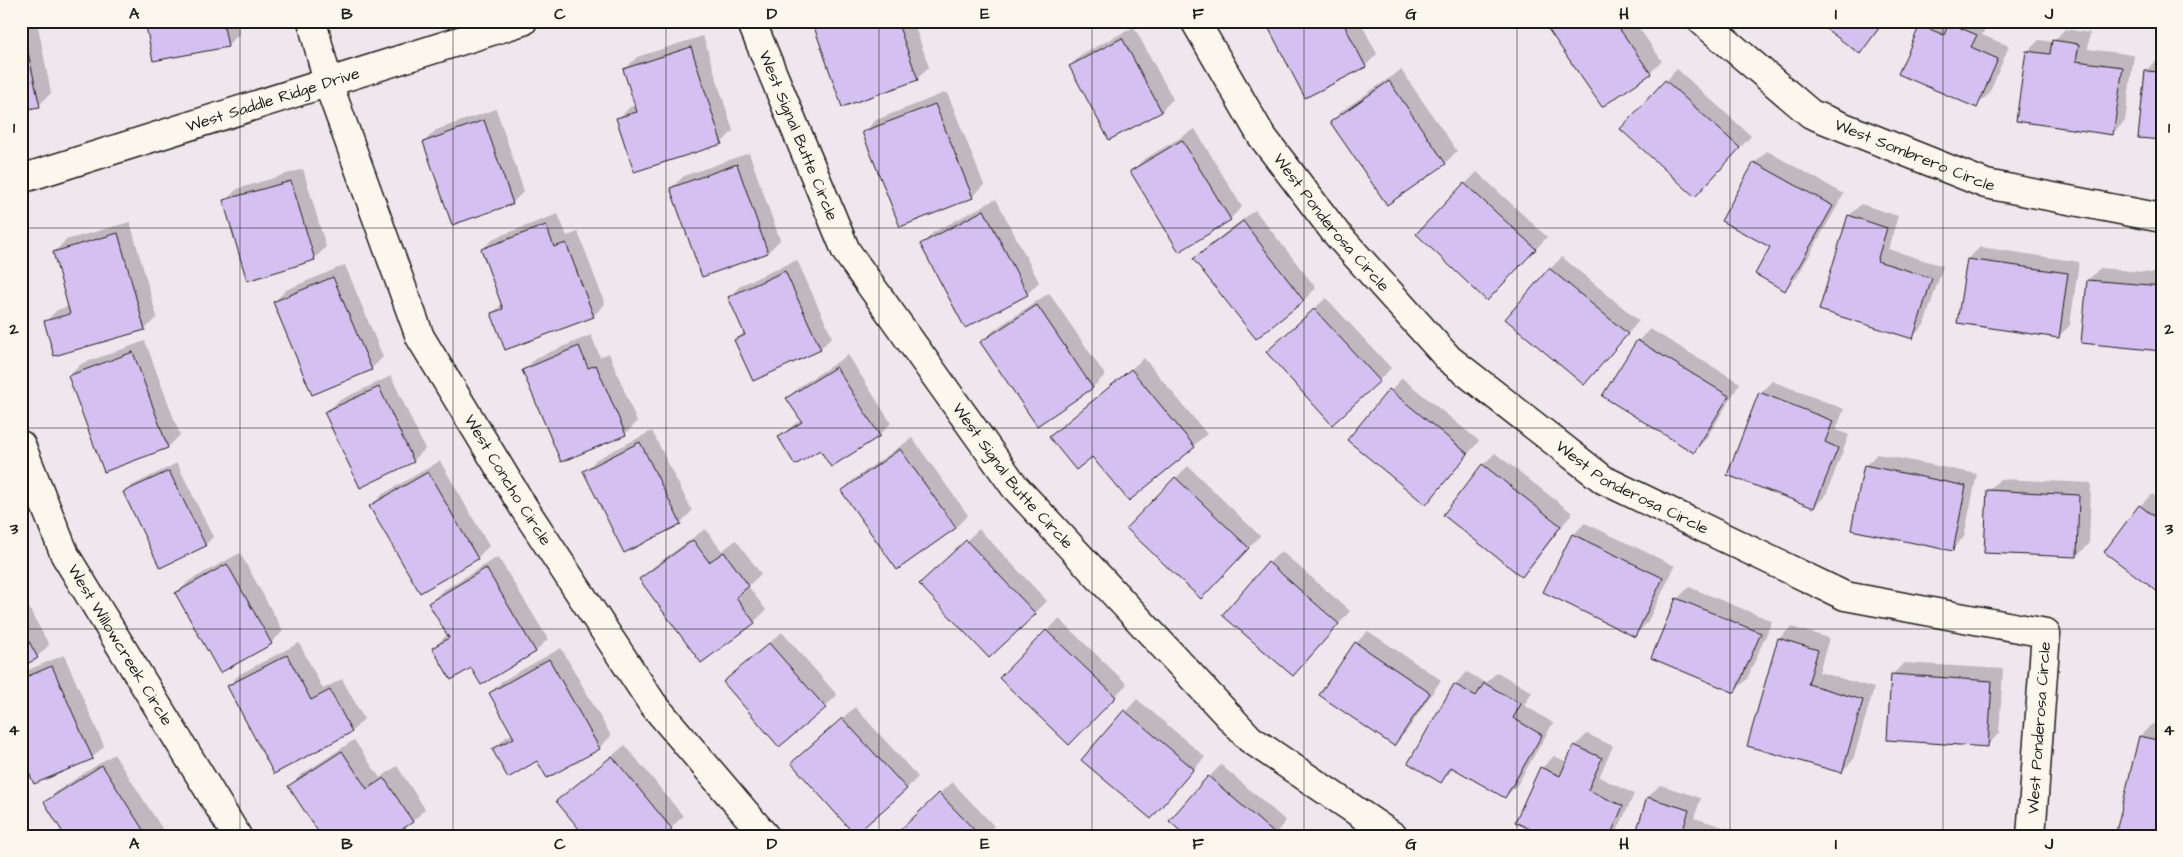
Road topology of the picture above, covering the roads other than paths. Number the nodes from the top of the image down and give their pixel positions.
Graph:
1 (312, 21) edge
2 (523, 21) edge
3 (751, 21) edge
4 (1195, 21) edge
5 (1702, 21) edge
6 (328, 83) junction
7 (21, 179) edge
8 (2162, 218) edge
9 (21, 445) edge
10 (237, 836) edge
11 (765, 836) edge
12 (1393, 836) edge
13 (2031, 836) edge

1 - 6 street, West Concho Circle
2 - 6 street, West Saddle Ridge Drive
3 - 12 street, West Signal Butte Circle
4 - 13 street, West Ponderosa Circle
5 - 8 street, West Sombrero Circle
6 - 7 street, West Saddle Ridge Drive
6 - 11 street, West Concho Circle
9 - 10 street, West Willowcreek Circle

